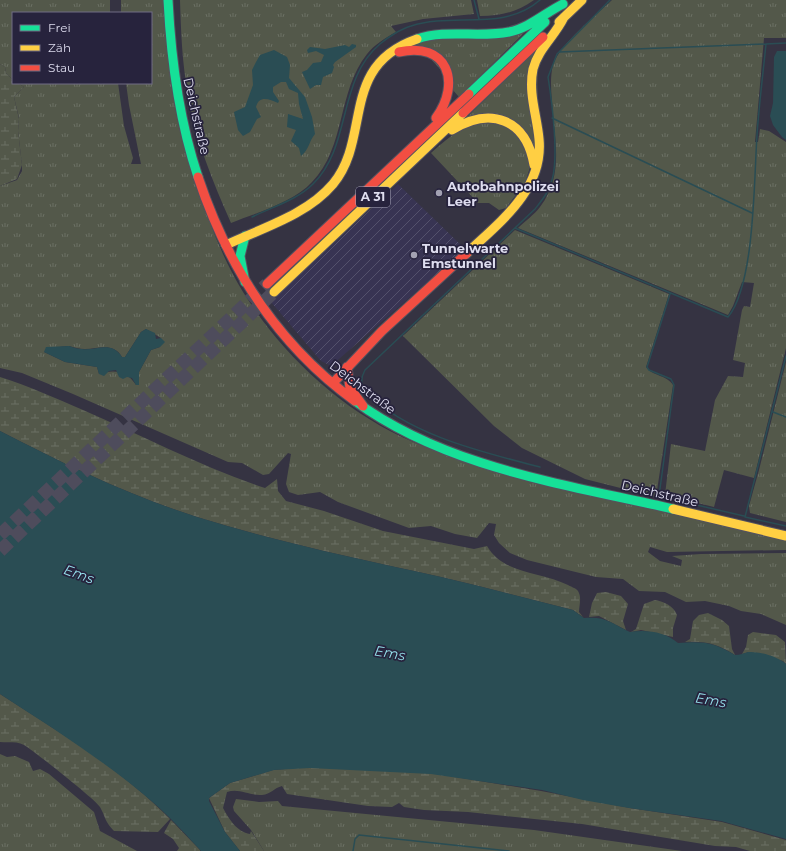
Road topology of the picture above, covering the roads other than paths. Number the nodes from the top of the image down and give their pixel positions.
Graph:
1 (168, 0) edge
2 (582, 0) edge
3 (566, 2) edge
4 (564, 17) junction
5 (384, 61) junction
6 (436, 138) junction
7 (406, 153) junction
8 (532, 180) junction
9 (245, 236) junction
10 (226, 245) junction
11 (245, 282) junction
12 (267, 284) tunnel mouth
13 (274, 292) tunnel mouth
14 (347, 367) junction
15 (333, 383) junction
16 (362, 406) junction
17 (786, 536) edge

1 - 10 main road, Deichstraße
2 - 4 main road, A 31
3 - 5 main road
3 - 7 main road, A 31
4 - 6 main road, A 31
4 - 8 main road
5 - 7 main road
5 - 9 main road
6 - 8 main road
6 - 13 main road, A 31
7 - 12 main road, A 31
8 - 14 main road
9 - 10 main road
9 - 11 main road
10 - 11 main road, Deichstraße
11 - 15 main road, Deichstraße
14 - 15 main road
14 - 16 main road
15 - 16 main road, Deichstraße
16 - 17 main road, Deichstraße

